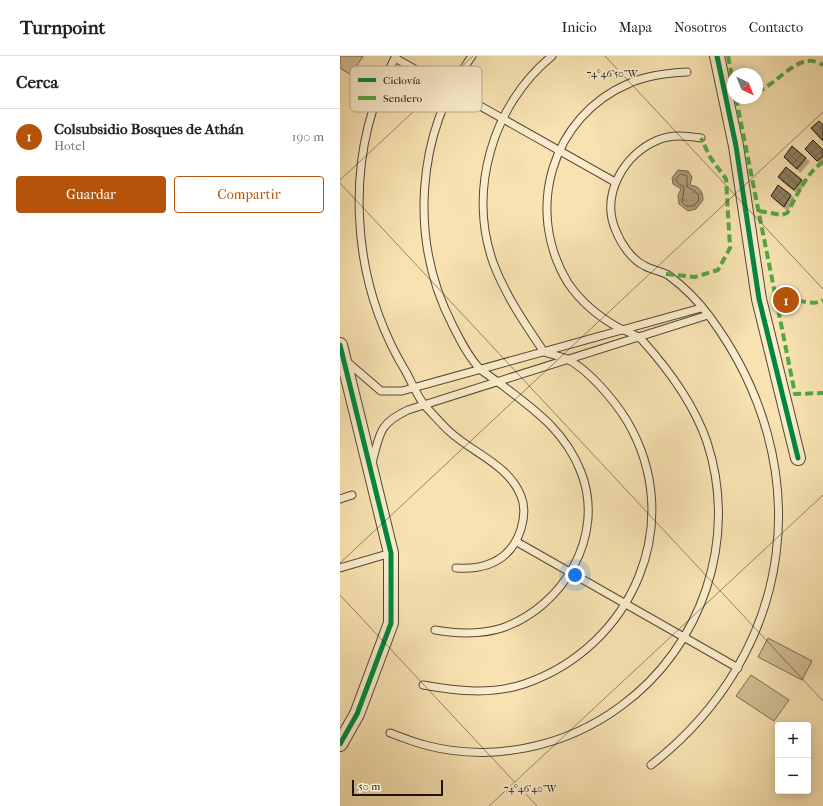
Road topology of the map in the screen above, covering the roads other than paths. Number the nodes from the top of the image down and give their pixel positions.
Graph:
1 (472, 56) edge
2 (552, 56) edge
3 (717, 56) edge
4 (395, 57) edge
5 (410, 66) edge
6 (466, 66) edge
7 (687, 72) dead end
8 (482, 108) edge
9 (375, 112) edge
10 (442, 112) edge
11 (502, 119) junction
12 (701, 138) dead end
13 (559, 150) junction
14 (616, 182) junction
15 (701, 308) junction
16 (708, 315) junction
17 (622, 330) junction
18 (639, 337) junction
19 (340, 344) edge
20 (544, 352) junction
21 (344, 359) junction
22 (568, 359) junction
23 (481, 369) junction
24 (497, 382) junction
25 (415, 387) junction
26 (424, 405) junction
27 (798, 458) dead end
28 (371, 467) junction
29 (352, 495) dead end
30 (340, 499) edge
31 (517, 542) junction
32 (391, 553) junction
33 (340, 568) edge
34 (456, 568) dead end
35 (571, 573) junction
36 (626, 604) junction
37 (435, 630) dead end
38 (685, 638) junction
39 (738, 668) junction
40 (423, 685) dead end
41 (390, 733) dead end
42 (340, 744) edge
43 (652, 765) dead end

1 - 6 lane
2 - 11 lane
3 - 27 street
4 - 5 lane
7 - 13 lane
8 - 11 lane
9 - 25 lane
10 - 23 lane
11 - 13 lane
11 - 20 lane
12 - 14 lane
13 - 14 lane
13 - 17 lane
14 - 15 lane
15 - 16 lane
15 - 17 lane
16 - 18 lane
16 - 39 lane
17 - 18 lane
17 - 20 lane
18 - 22 lane
18 - 38 lane
19 - 21 street
20 - 22 lane
20 - 23 lane
21 - 25 lane
21 - 28 street
22 - 24 lane
22 - 36 lane
23 - 24 lane
23 - 25 lane
24 - 26 lane
24 - 35 lane
25 - 26 lane
26 - 28 lane
26 - 31 lane
28 - 32 street
29 - 30 lane
31 - 34 lane
31 - 35 lane
32 - 33 lane
32 - 42 street
35 - 36 lane
35 - 37 lane
36 - 38 lane
36 - 40 lane
38 - 39 lane
38 - 41 lane
39 - 43 lane

